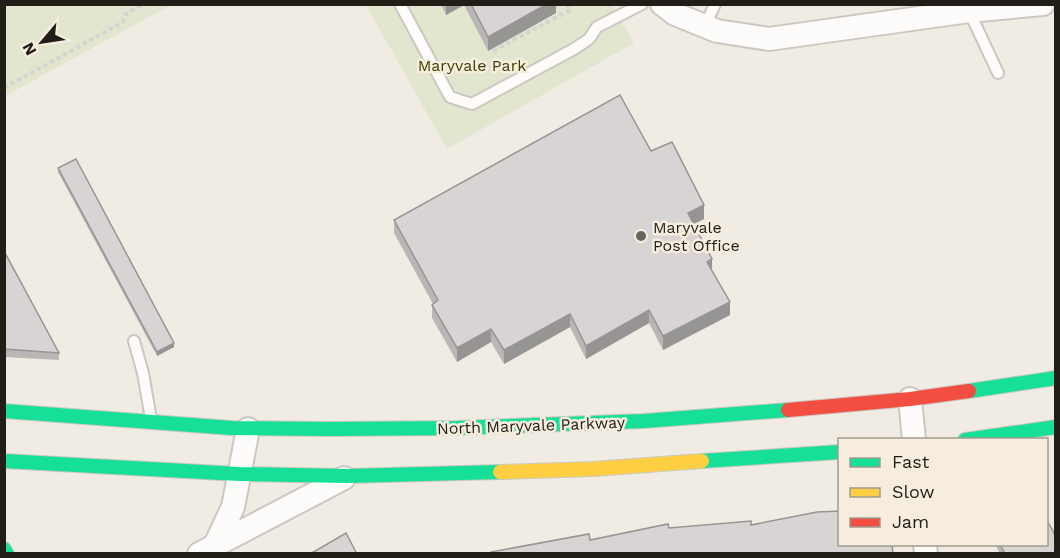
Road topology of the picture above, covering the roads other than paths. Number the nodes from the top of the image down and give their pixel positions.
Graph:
1 (400, 4) edge
2 (642, 4) edge
3 (662, 4) edge
4 (715, 4) edge
5 (1043, 4) edge
6 (966, 8) edge
7 (705, 26) junction
8 (998, 73) dead end
9 (134, 341) dead end
10 (1056, 378) edge
11 (910, 399) junction
12 (4, 411) edge
13 (152, 422) junction
14 (1056, 427) edge
15 (248, 429) junction
16 (914, 438) edge
17 (979, 438) edge
18 (838, 452) edge
19 (4, 461) edge
20 (239, 474) junction
21 (347, 476) junction
22 (4, 549) edge
23 (207, 549) edge
24 (7, 554) edge

1 - 2 lane
3 - 7 street
4 - 7 lane
5 - 6 street
6 - 7 street
6 - 8 lane
9 - 13 lane
10 - 11 street, North Maryvale Parkway
11 - 15 street, North Maryvale Parkway
11 - 16 street
12 - 13 street, North Maryvale Parkway
13 - 15 street, North Maryvale Parkway
14 - 17 street
15 - 20 street
18 - 21 street
19 - 20 street
20 - 21 street
20 - 23 street
21 - 23 street
22 - 24 street

